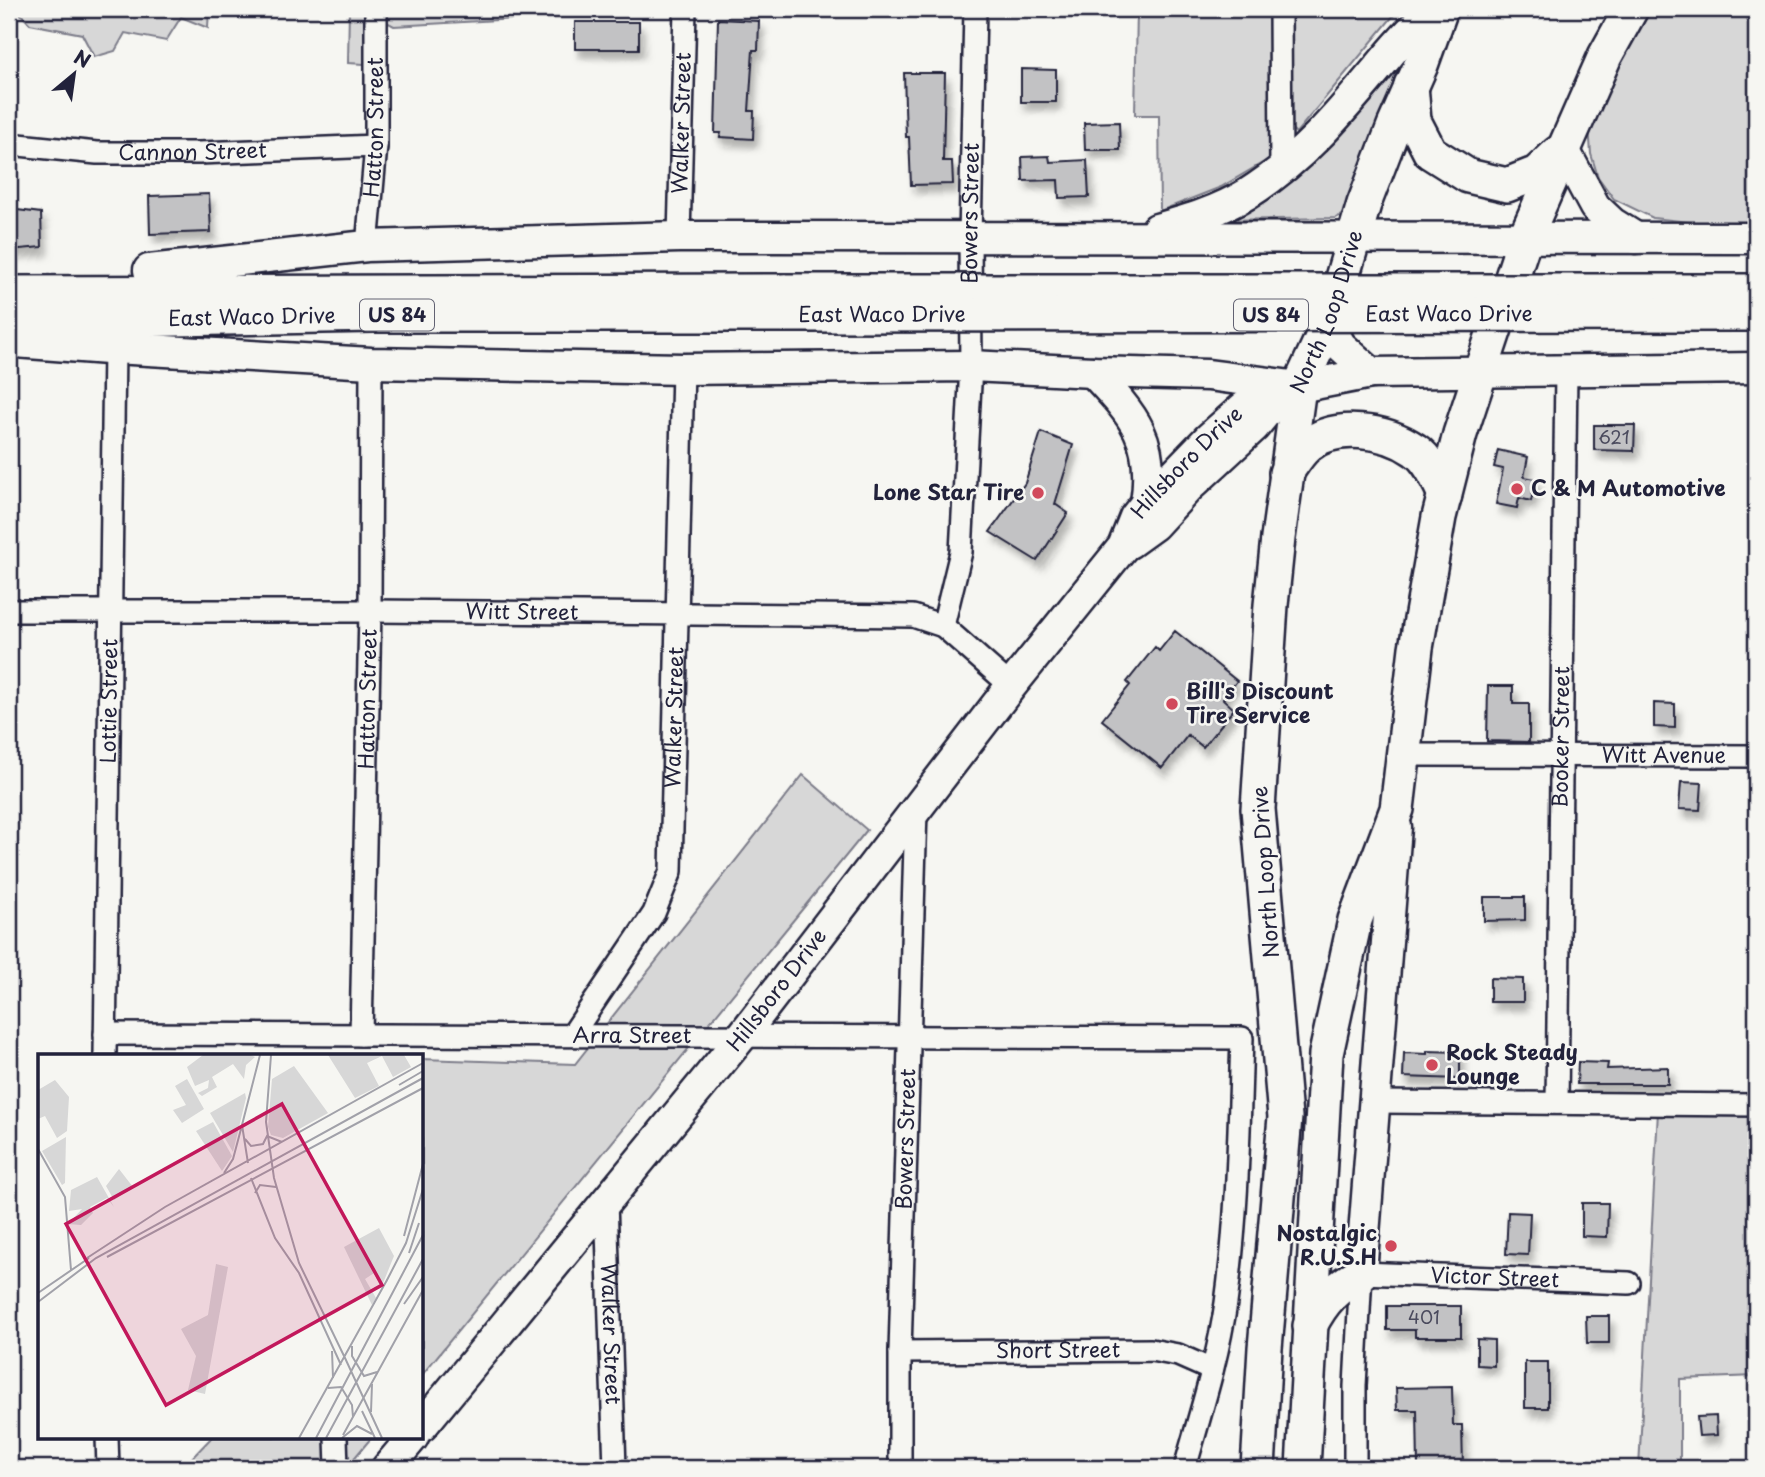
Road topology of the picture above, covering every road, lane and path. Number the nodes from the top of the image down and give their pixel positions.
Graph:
1 (376, 9) edge
2 (684, 9) edge
3 (975, 9) edge
4 (1280, 9) edge
5 (1432, 9) edge
6 (1441, 9) edge
7 (1631, 9) edge
8 (1411, 85) junction
9 (9, 144) edge
10 (376, 146) junction
11 (1563, 148) junction
12 (1281, 169) junction
13 (679, 237) junction
14 (970, 237) junction
15 (1129, 238) junction
16 (1354, 238) junction
17 (1525, 238) junction
18 (1636, 238) junction
19 (1756, 238) edge
20 (368, 246) junction
21 (149, 270) joint
22 (9, 287) edge
23 (1756, 291) edge
24 (9, 293) edge
25 (786, 303) junction
26 (1756, 314) edge
27 (9, 326) edge
28 (1328, 326) junction
29 (9, 340) edge
30 (114, 348) junction
31 (370, 363) junction
32 (971, 366) junction
33 (1756, 368) edge
34 (683, 369) junction
35 (1481, 370) junction
36 (1566, 371) junction
37 (1093, 372) junction
38 (1371, 373) junction
39 (1285, 396) junction
40 (1286, 473) junction
41 (1445, 495) junction
42 (1146, 503) junction
43 (1123, 547) junction
44 (9, 611) edge
45 (109, 611) junction
46 (370, 611) junction
47 (676, 613) junction
48 (943, 626) junction
49 (1011, 686) junction
50 (1403, 755) junction
51 (1561, 755) junction
52 (1756, 756) edge
53 (1397, 809) junction
54 (916, 810) junction
55 (361, 1035) junction
56 (572, 1035) junction
57 (742, 1036) junction
58 (909, 1037) junction
59 (105, 1044) edge
60 (331, 1045) edge
61 (1376, 1102) junction
62 (1557, 1102) junction
63 (1756, 1105) edge
64 (606, 1200) junction
65 (1361, 1273) junction
66 (1629, 1283) dead end
67 (1310, 1326) junction
68 (900, 1352) junction
69 (1212, 1370) junction
70 (424, 1424) edge
71 (107, 1438) edge
72 (336, 1438) edge
73 (412, 1438) edge
74 (107, 1468) edge
75 (337, 1468) edge
76 (387, 1468) edge
77 (615, 1468) edge
78 (900, 1468) edge
79 (1185, 1468) edge
80 (1258, 1468) edge
81 (1303, 1468) edge
82 (1355, 1468) edge

1 - 10 street, Hatton Street
2 - 13 street, Walker Street
3 - 14 street, Bowers Street
4 - 12 street
5 - 12 main road
6 - 8 main road, North Loop Drive
7 - 11 main road
8 - 11 main road
8 - 16 main road, North Loop Drive
9 - 10 street, Cannon Street
10 - 20 street, Hatton Street
11 - 17 main road
11 - 18 main road
12 - 15 main road
13 - 14 main road
13 - 20 main road
14 - 15 main road
14 - 32 street, Bowers Street
15 - 16 main road
16 - 17 main road
16 - 28 main road, North Loop Drive
17 - 18 main road
17 - 35 main road
18 - 19 main road
20 - 21 main road
21 - 22 main road
23 - 25 main road, East Waco Drive / US 84, bridge
24 - 25 main road, East Waco Drive / US 84
25 - 26 main road, East Waco Drive / US 84, bridge
25 - 27 main road, East Waco Drive / US 84
28 - 38 main road
28 - 39 main road, North Loop Drive
29 - 30 main road
30 - 31 main road, East Waco Drive
30 - 45 street, Lottie Street
31 - 34 main road, East Waco Drive
31 - 46 street, Hatton Street
32 - 34 main road, East Waco Drive
32 - 37 main road, East Waco Drive
32 - 48 street, Bowers Street
33 - 36 main road, East Waco Drive
34 - 47 street, Walker Street
35 - 36 main road, East Waco Drive
35 - 38 main road, East Waco Drive
35 - 41 main road
36 - 51 street, Booker Street
37 - 39 main road, East Waco Drive
37 - 42 main road
38 - 39 main road, East Waco Drive
39 - 40 main road, North Loop Drive
39 - 42 main road, Hillsboro Drive
39 - 43 main road, Hillsboro Drive
40 - 41 main road
40 - 80 main road, North Loop Drive
41 - 50 main road
42 - 43 main road, Hillsboro Drive
43 - 49 main road, Hillsboro Drive
44 - 45 street, Witt Street
45 - 46 street, Witt Street
45 - 59 street, Lottie Street
46 - 47 street, Witt Street
46 - 55 street, Hatton Street
47 - 48 street, Witt Street
47 - 56 street, Walker Street
48 - 49 street, Witt Street
49 - 54 main road, Hillsboro Drive
50 - 51 street, Witt Avenue
50 - 53 main road
51 - 52 street, Witt Avenue
51 - 62 street, Booker Street
53 - 61 main road
53 - 67 main road
54 - 57 main road, Hillsboro Drive
54 - 58 street, Bowers Street
55 - 56 street, Arra Street
55 - 60 street, Arra Street
56 - 57 street, Arra Street
57 - 58 street, Arra Street
57 - 64 main road, Hillsboro Drive
58 - 68 street, Bowers Street
58 - 69 street, Arra Street
59 - 60 street, Arra Street
61 - 62 street
61 - 65 main road
62 - 63 street
64 - 70 main road, Hillsboro Drive
64 - 77 street, Walker Street
65 - 66 street, Victor Street
65 - 67 main road
65 - 82 street
67 - 81 main road
68 - 69 street, Short Street
68 - 78 street, Bowers Street
69 - 79 street
71 - 74 street
72 - 75 street
73 - 76 main road

